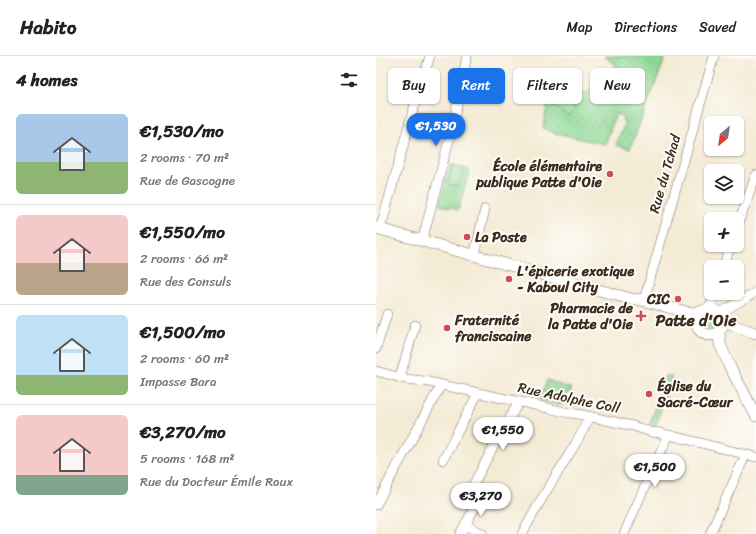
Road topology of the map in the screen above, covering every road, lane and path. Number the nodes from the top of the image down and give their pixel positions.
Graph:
1 (430, 56) edge
2 (467, 56) edge
3 (714, 56) edge
4 (756, 175) edge
5 (485, 209) dead end
6 (743, 212) edge
7 (378, 228) edge
8 (422, 241) junction
9 (474, 256) junction
10 (756, 292) edge
11 (631, 299) junction
12 (644, 300) junction
13 (713, 300) edge
14 (705, 310) junction
15 (387, 314) dead end
16 (722, 316) junction
17 (415, 325) dead end
18 (697, 326) junction
19 (744, 329) junction
20 (719, 332) junction
21 (756, 333) edge
22 (705, 335) junction
23 (376, 349) edge
24 (729, 366) junction
25 (376, 371) edge
26 (400, 377) junction
27 (441, 385) junction
28 (478, 393) junction
29 (518, 402) junction
30 (756, 416) edge
31 (590, 417) junction
32 (669, 435) junction
33 (746, 454) junction
34 (756, 457) edge
35 (443, 460) dead end
36 (376, 506) edge
37 (465, 524) junction
38 (523, 533) edge
39 (460, 534) edge
40 (483, 534) edge
41 (624, 534) edge
42 (710, 534) edge

1 - 7 street
2 - 8 street
3 - 12 street, Rue du Tchad
4 - 6 street
5 - 9 street
7 - 8 main road
8 - 9 main road
9 - 11 main road
10 - 16 street
11 - 12 main road
11 - 18 main road
12 - 14 main road
13 - 14 street
14 - 16 main road
14 - 18 main road
15 - 23 street
16 - 19 main road
16 - 20 main road
17 - 26 street
18 - 22 main road
19 - 20 main road
19 - 21 main road
20 - 22 main road
20 - 24 main road
22 - 24 main road
24 - 30 main road
25 - 26 street, Rue Adolphe Coll
26 - 27 street, Rue Adolphe Coll
27 - 28 street, Rue Adolphe Coll
27 - 36 street
28 - 29 street, Rue Adolphe Coll
28 - 35 street
29 - 31 street, Rue Adolphe Coll
29 - 37 street
31 - 32 street, Rue Adolphe Coll
31 - 38 street
32 - 33 street, Rue Adolphe Coll
32 - 41 street
33 - 34 street, Rue Adolphe Coll
33 - 42 street
37 - 39 street
37 - 40 street

